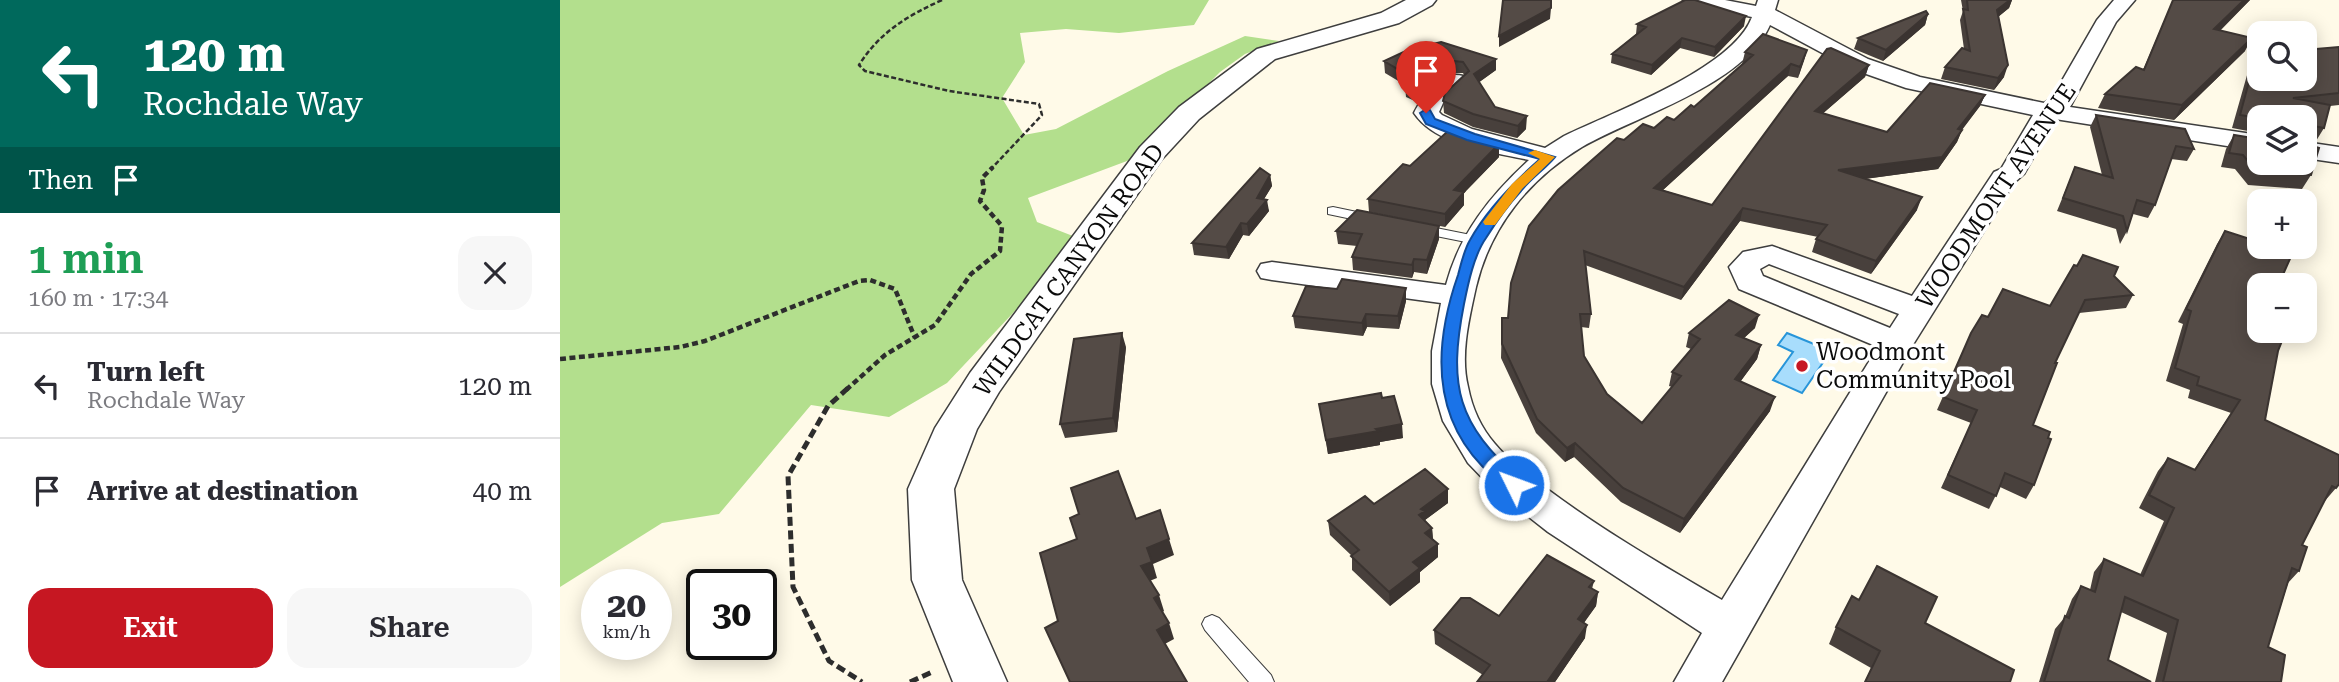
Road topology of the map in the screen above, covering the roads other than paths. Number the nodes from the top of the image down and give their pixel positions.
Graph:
1 (1423, 0) edge
2 (1693, 0) edge
3 (2125, 0) edge
4 (1767, 7) edge
5 (1455, 81) edge
6 (2048, 111) junction
7 (2247, 141) edge
8 (2317, 152) edge
9 (2339, 156) edge
10 (1549, 157) junction
11 (1333, 211) dead end
12 (1385, 222) edge
13 (1411, 227) edge
14 (1476, 240) junction
15 (1272, 271) dead end
16 (1458, 296) junction
17 (1919, 310) junction
18 (1896, 343) junction
19 (1212, 624) dead end
20 (1730, 628) junction
21 (980, 682) edge
22 (1263, 682) edge
23 (1697, 682) edge

1 - 21 street, WILDCAT CANYON ROAD
2 - 4 street
3 - 6 street, WOODMONT AVENUE
4 - 6 street
4 - 10 street
5 - 10 street
6 - 7 street
6 - 17 street, WOODMONT AVENUE
8 - 9 street
10 - 14 street
11 - 12 lane
13 - 14 lane
14 - 16 street
15 - 16 street
16 - 20 street
17 - 18 street, WOODMONT AVENUE
17 - 18 street
18 - 20 street, WOODMONT AVENUE
19 - 22 lane
20 - 23 street, WOODMONT AVENUE

